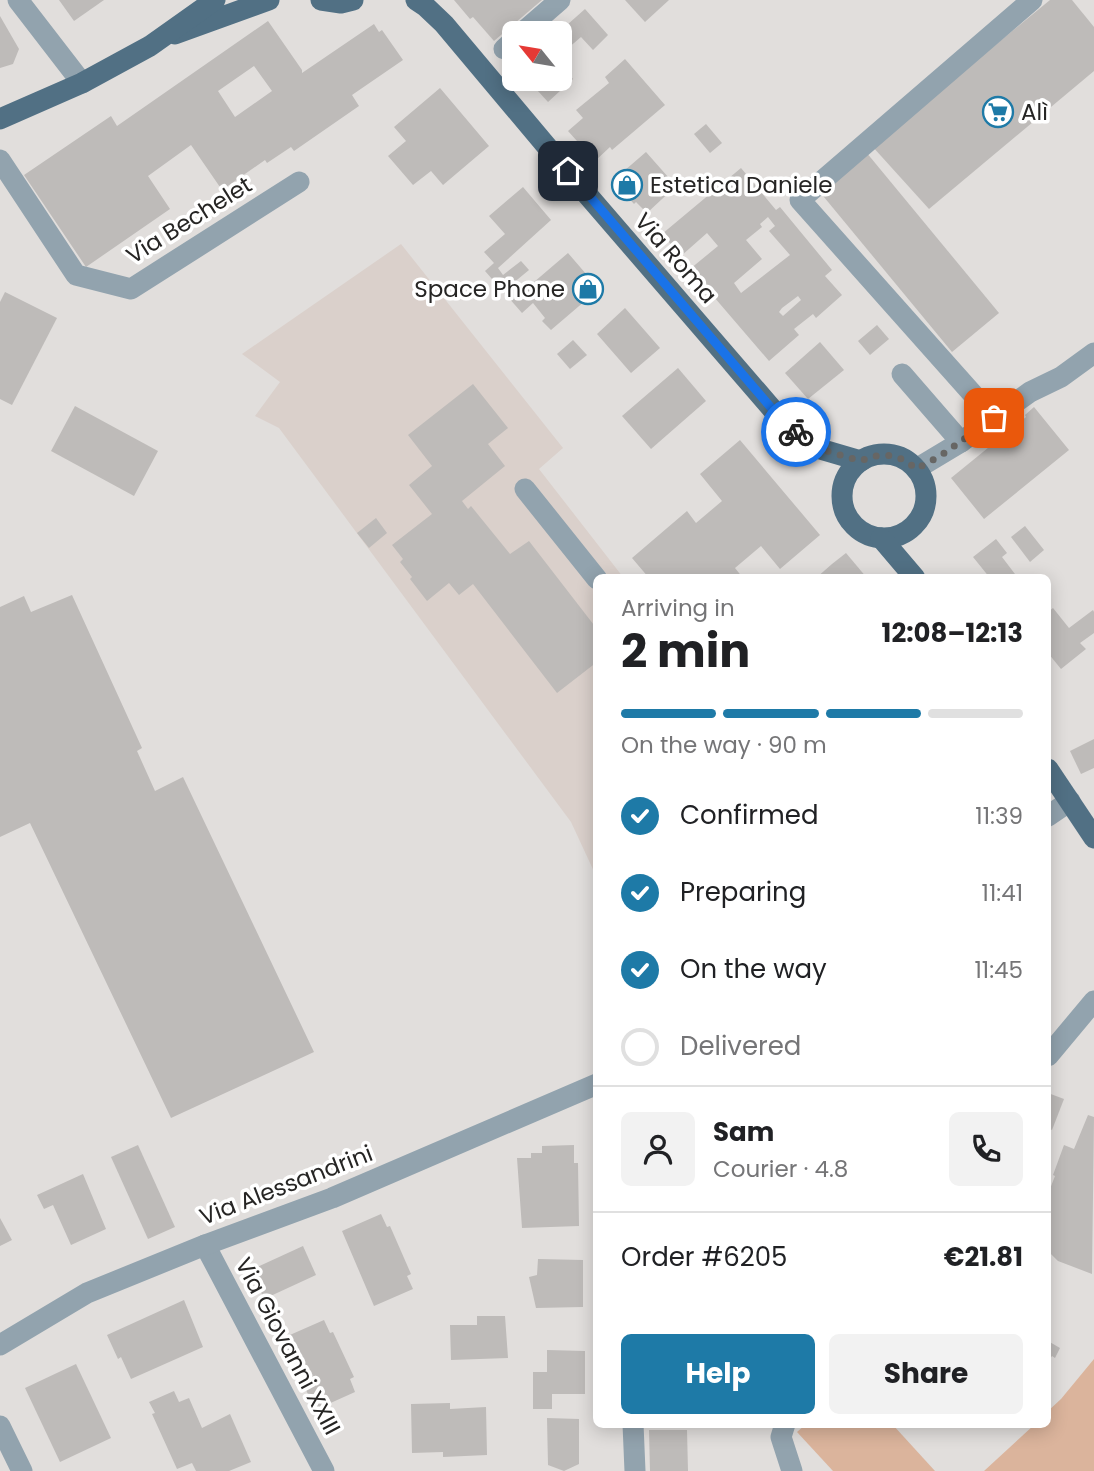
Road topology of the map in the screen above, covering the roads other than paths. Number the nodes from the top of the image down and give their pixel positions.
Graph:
1 (18, 0) edge
2 (215, 0) edge
3 (269, 0) edge
4 (321, 0) edge
5 (353, 0) edge
6 (416, 0) edge
7 (560, 0) edge
8 (1032, 0) edge
9 (536, 21) edge
10 (163, 38) junction
11 (82, 83) junction
12 (0, 119) edge
13 (0, 159) edge
14 (299, 182) dead end
15 (1094, 353) edge
16 (902, 374) dead end
17 (994, 418) junction
18 (961, 442) junction
19 (820, 449) junction
20 (861, 461) junction
21 (916, 469) junction
22 (843, 487) junction
23 (525, 489) dead end
24 (911, 528) junction
25 (881, 538) junction
26 (593, 574) edge
27 (912, 574) edge
28 (913, 574) edge
29 (1051, 773) edge
30 (1070, 801) junction
31 (1051, 814) edge
32 (1094, 838) edge
33 (1094, 1001) edge
34 (1051, 1052) edge
35 (593, 1086) edge
36 (205, 1245) junction
37 (0, 1345) edge
38 (0, 1426) edge
39 (633, 1428) edge
40 (784, 1428) edge
41 (22, 1471) edge
42 (324, 1471) edge
43 (635, 1471) edge
44 (792, 1471) edge

1 - 11 street
2 - 10 main road
3 - 10 main road
4 - 5 main road
6 - 19 main road, Via Roma
7 - 9 street
8 - 17 street
10 - 11 main road
11 - 12 main road
13 - 14 street, Via Bechelet
15 - 17 street
16 - 18 street
17 - 18 street
18 - 21 street
19 - 20 main road, Via Roma
19 - 22 main road, Via Roma
20 - 21 main road, Via Roma
20 - 22 main road
21 - 24 main road, Via Roma
22 - 25 main road, Via Roma
23 - 26 street
24 - 25 main road
24 - 28 main road, Via Roma
25 - 27 main road, Via Roma
29 - 30 main road
30 - 31 street
30 - 32 main road
33 - 34 street
35 - 36 street, Via Alessandrini
36 - 37 street, Via Alessandrini
36 - 42 street, Via Giovanni XXIII
38 - 41 street
39 - 43 street
40 - 44 street

